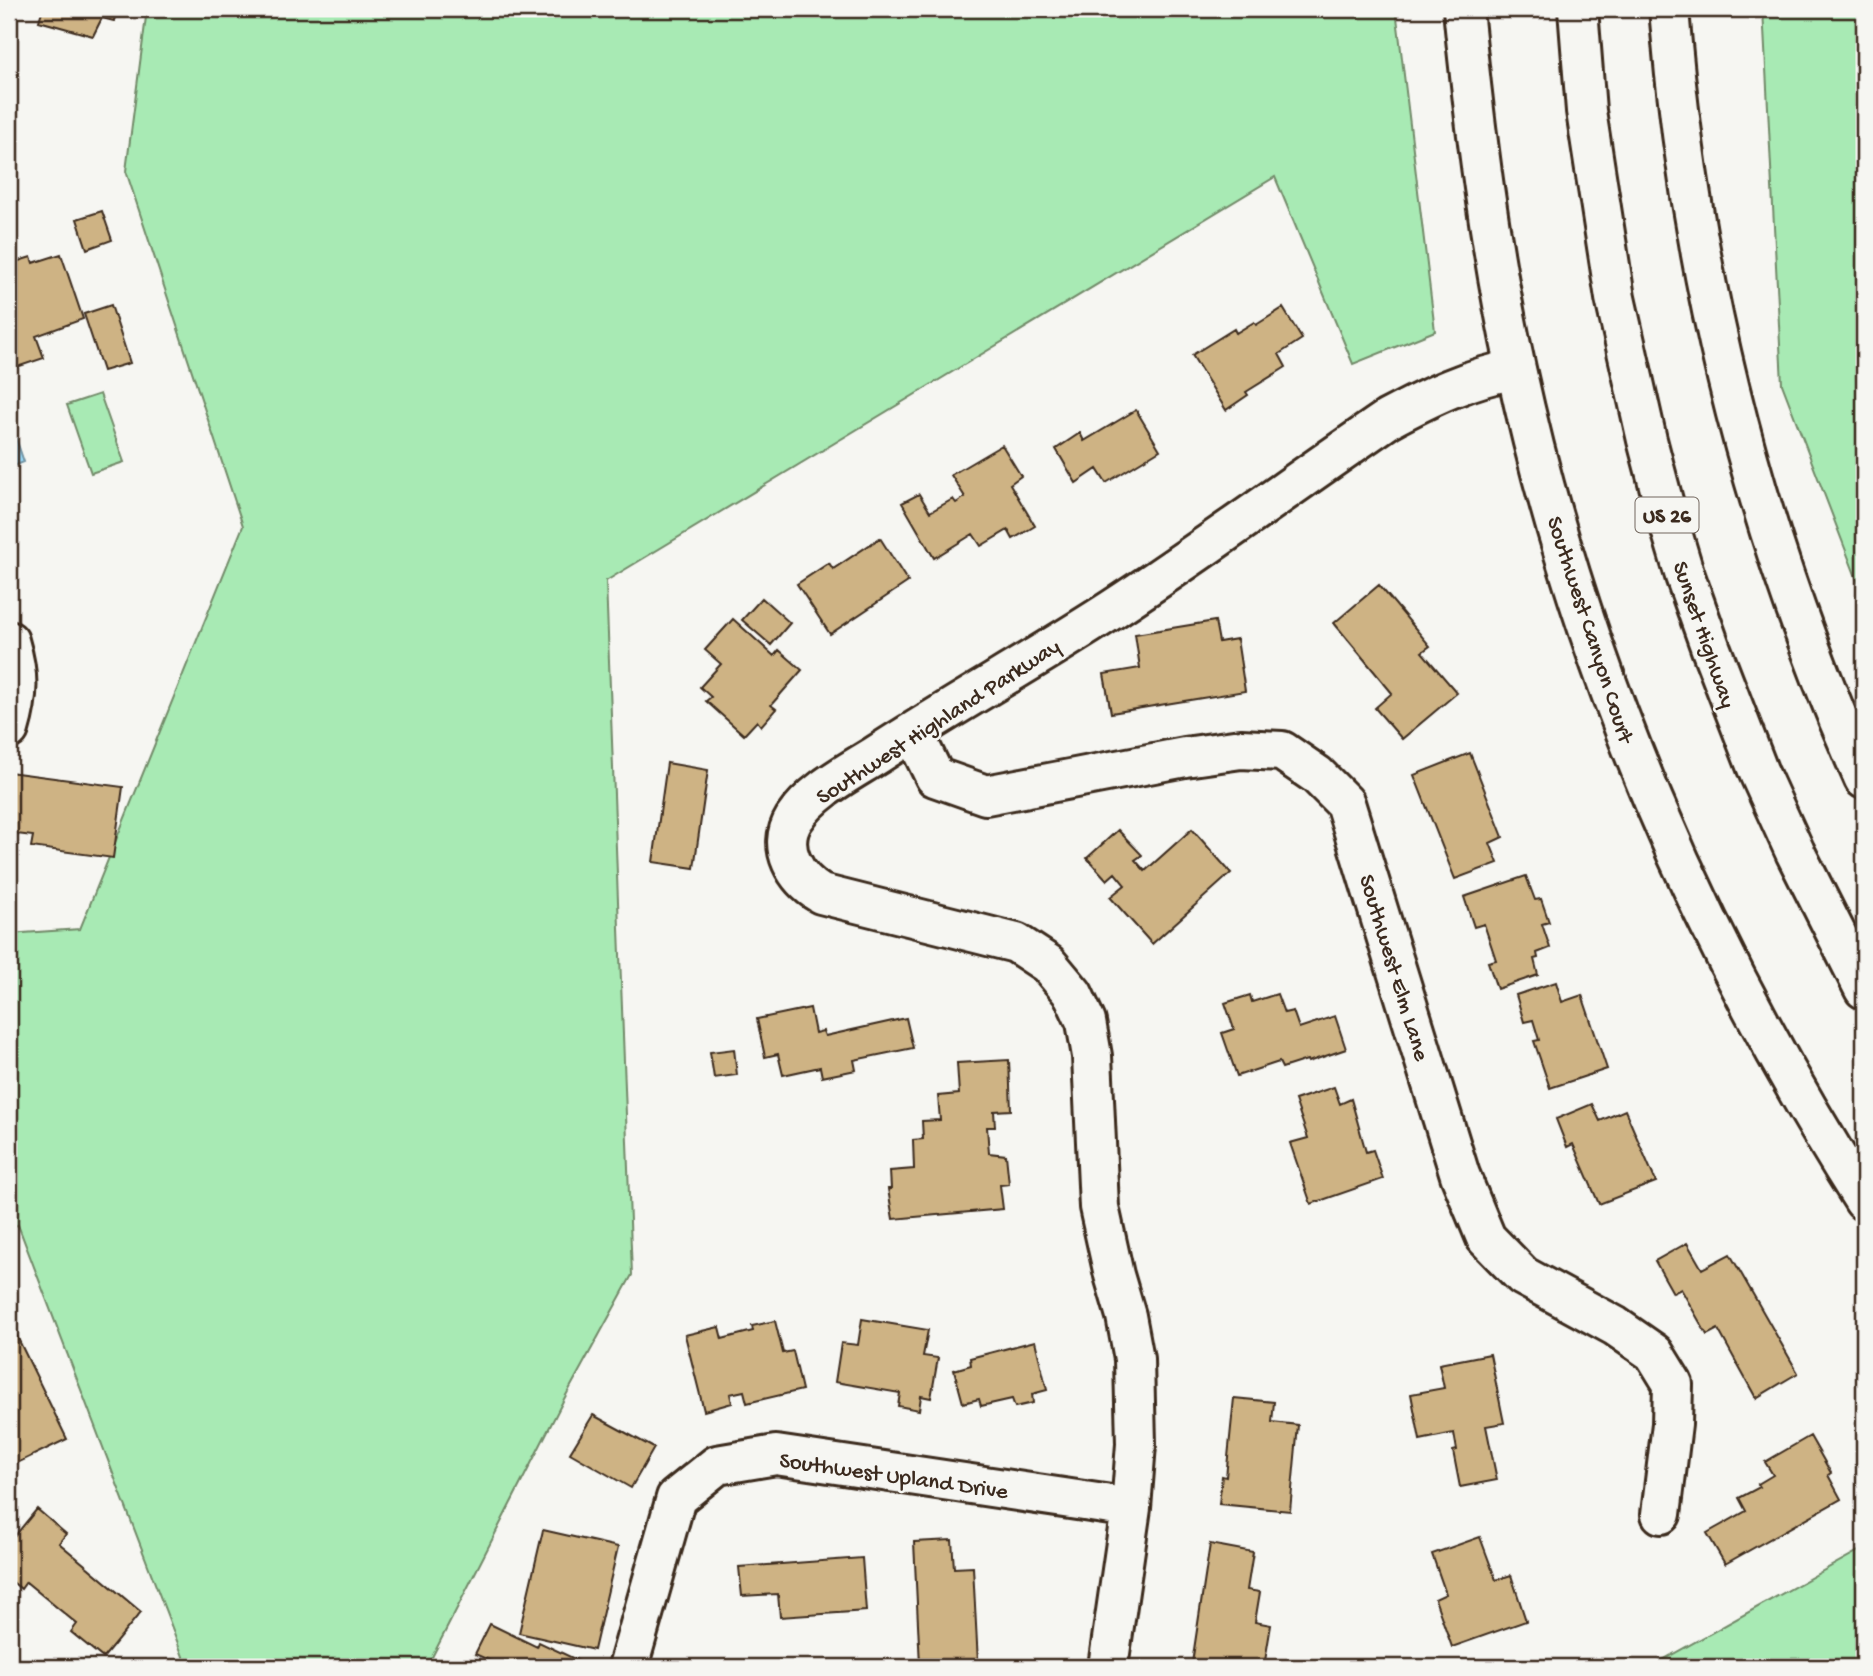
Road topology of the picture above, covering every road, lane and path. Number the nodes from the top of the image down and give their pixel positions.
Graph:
1 (1463, 9) edge
2 (1578, 9) edge
3 (1669, 9) edge
4 (1516, 369) junction
5 (9, 641) edge
6 (9, 729) edge
7 (913, 732) junction
8 (1864, 779) edge
9 (1864, 989) edge
10 (1864, 1201) edge
11 (1132, 1508) junction
12 (1661, 1514) dead end
13 (628, 1667) edge
14 (1108, 1667) edge

1 - 4 main road, Southwest Canyon Court
2 - 9 main road, Sunset Highway / US 26
3 - 8 main road
4 - 7 main road, Southwest Highland Parkway
4 - 10 main road, Southwest Canyon Court
5 - 6 main road
7 - 11 main road, Southwest Highland Parkway
7 - 12 main road, Southwest Elm Lane
11 - 13 main road, Southwest Upland Drive
11 - 14 main road, Southwest Highland Parkway

